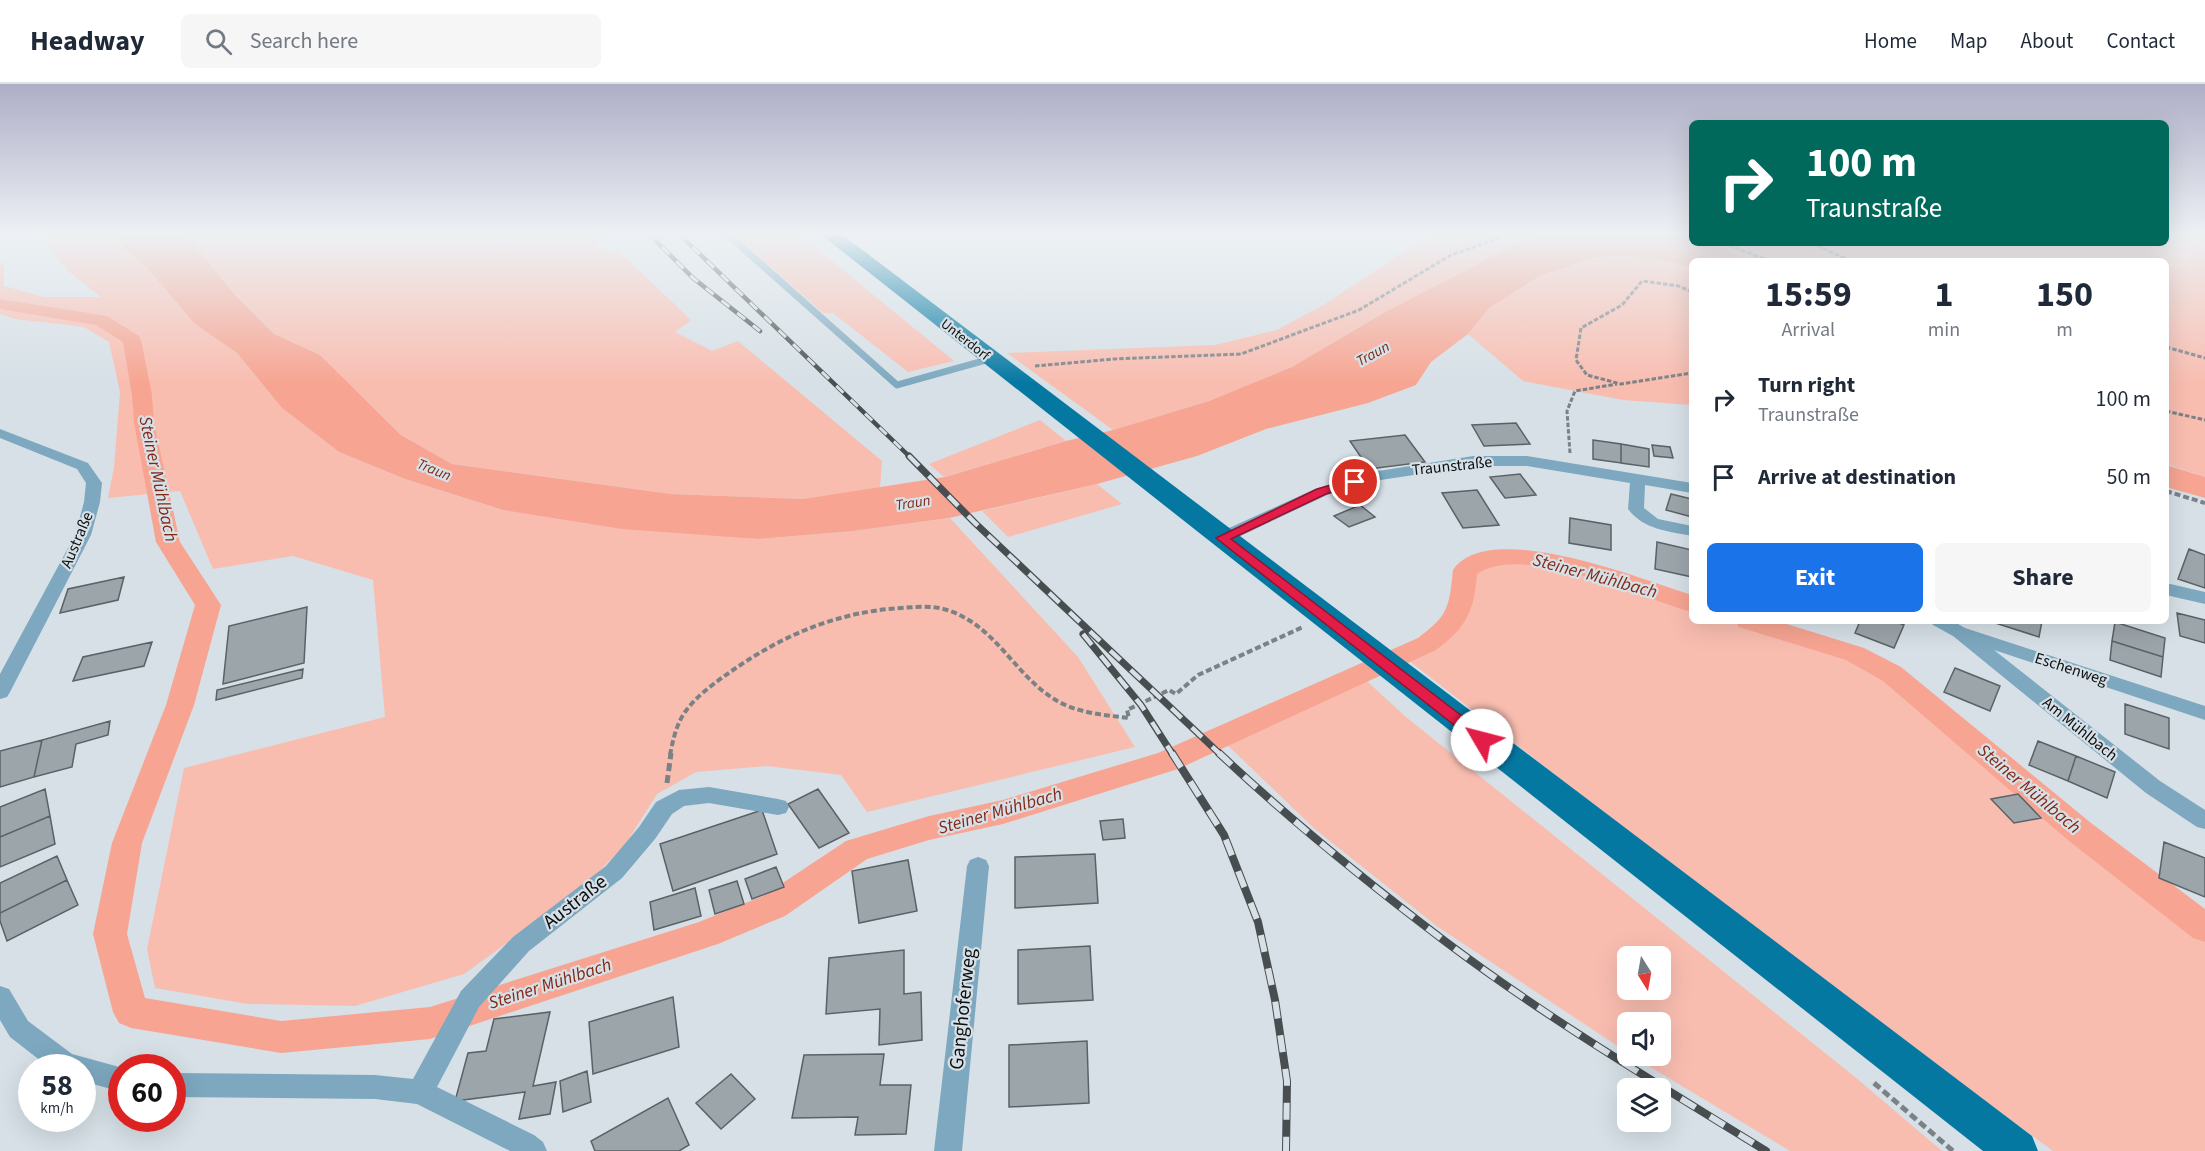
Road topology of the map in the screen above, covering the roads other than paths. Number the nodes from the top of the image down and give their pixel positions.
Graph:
1 (782, 283) edge
2 (892, 283) edge
3 (996, 363) junction
4 (0, 433) edge
5 (1638, 479) junction
6 (1689, 488) edge
7 (1689, 530) edge
8 (1222, 538) junction
9 (2169, 589) edge
10 (2205, 598) edge
11 (1944, 624) edge
12 (1959, 632) junction
13 (0, 692) edge
14 (2205, 713) edge
15 (778, 807) dead end
16 (2205, 821) edge
17 (978, 866) dead end
18 (0, 997) edge
19 (52, 1054) edge
20 (186, 1085) edge
21 (420, 1092) junction
22 (533, 1151) edge
23 (948, 1151) edge
24 (2017, 1151) edge

1 - 3 lane
2 - 3 main road, Unterdorf
3 - 8 main road, Unterdorf
4 - 13 street, Austraße
5 - 6 street, Traunstraße
5 - 7 street
5 - 8 street, Traunstraße
8 - 24 main road, Unterdorf
9 - 10 street
11 - 12 street, Eschenweg
12 - 14 street, Eschenweg
12 - 16 street, Am Mühlbach
15 - 21 street, Austraße
17 - 23 street, Ganghoferweg
18 - 19 street
20 - 21 street
21 - 22 street

